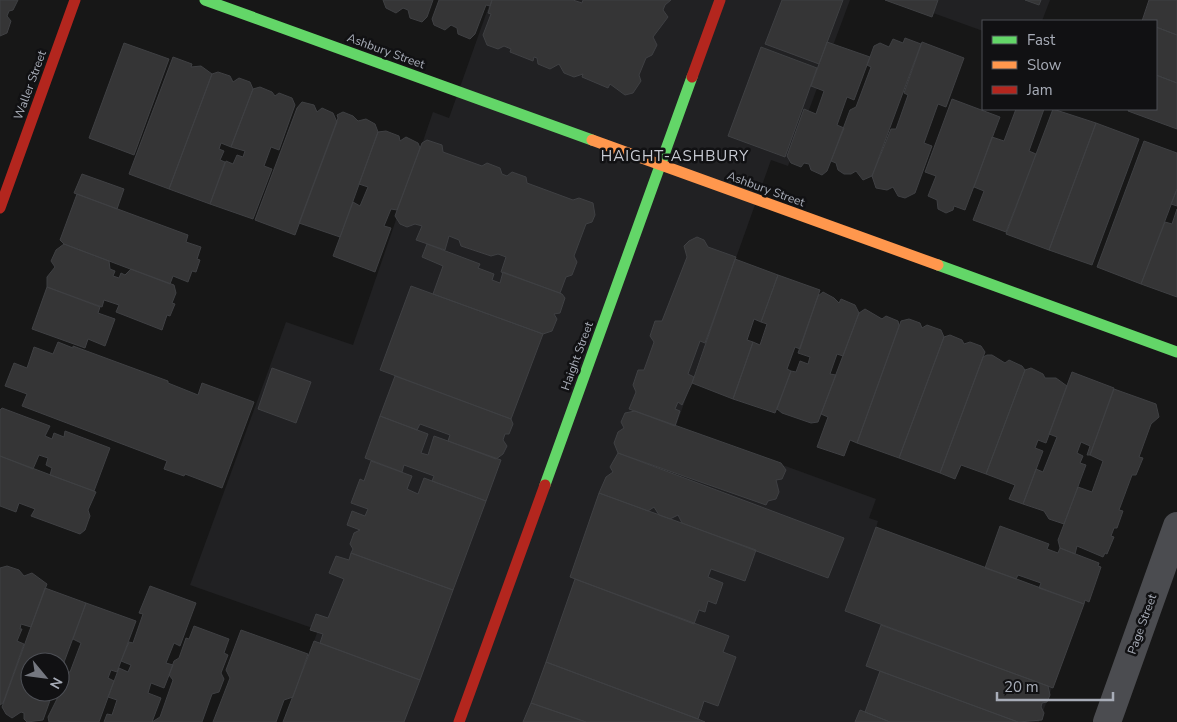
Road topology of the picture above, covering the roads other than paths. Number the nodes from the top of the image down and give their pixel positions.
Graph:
1 (75, 0) edge
2 (205, 0) edge
3 (720, 0) edge
4 (660, 165) junction
5 (0, 208) edge
6 (1177, 352) edge
7 (1177, 526) edge
8 (459, 722) edge
9 (1107, 722) edge

1 - 5 street, Waller Street
2 - 4 street, Ashbury Street
3 - 4 street, Haight Street
4 - 6 street, Ashbury Street
4 - 8 street, Haight Street
7 - 9 street, Page Street

